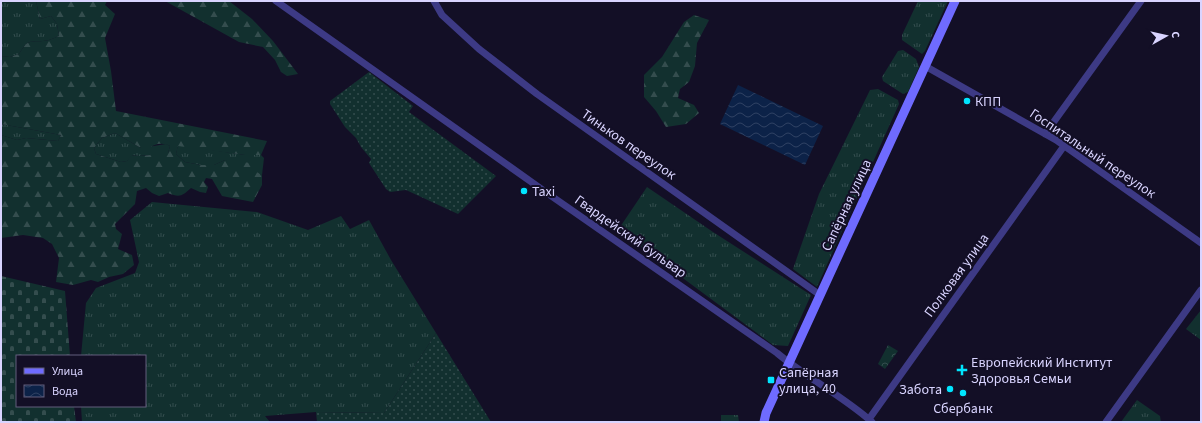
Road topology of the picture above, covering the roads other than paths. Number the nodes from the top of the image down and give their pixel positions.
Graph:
1 (276, 1) edge
2 (434, 1) edge
3 (955, 1) edge
4 (1141, 1) edge
5 (925, 66) junction
6 (1045, 134) junction
7 (1064, 146) junction
8 (1201, 243) edge
9 (1201, 290) edge
10 (820, 295) junction
11 (789, 363) junction
12 (871, 421) edge
13 (764, 422) edge
14 (1106, 422) edge

1 - 11 street, Гвардейский бульвар
2 - 10 street, Тиньков переулок
3 - 5 street, Сапёрная улица
4 - 6 street
5 - 6 street, Госпитальный переулок
5 - 10 street, Сапёрная улица
6 - 7 street, Госпитальный переулок
7 - 8 street, Госпитальный переулок
7 - 12 street, Полковая улица
9 - 14 street
10 - 11 street, Сапёрная улица
11 - 12 street, Гвардейский бульвар
11 - 13 street, Сапёрная улица

